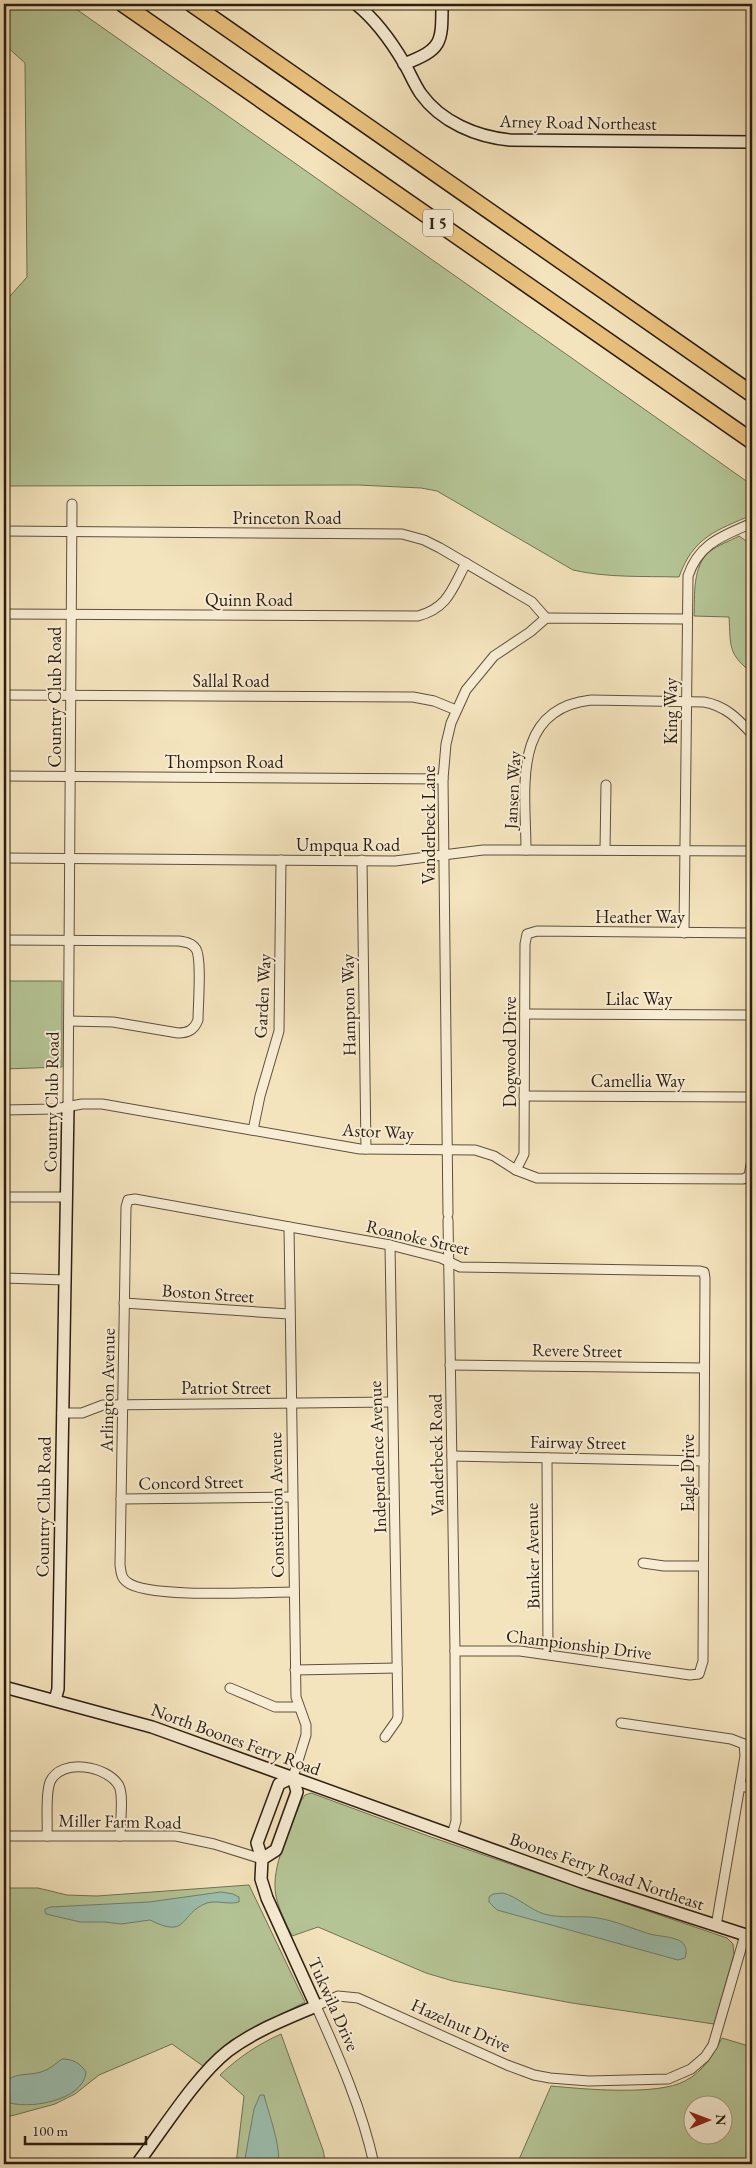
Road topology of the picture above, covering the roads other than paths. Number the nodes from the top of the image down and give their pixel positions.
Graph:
1 (123, 4) edge
2 (192, 4) edge
3 (356, 4) edge
4 (442, 4) edge
5 (404, 64) junction
6 (752, 142) edge
7 (752, 394) edge
8 (752, 441) edge
9 (72, 504) dead end
10 (752, 523) edge
11 (4, 531) edge
12 (72, 532) junction
13 (466, 564) junction
14 (72, 613) junction
15 (4, 614) edge
16 (546, 618) junction
17 (686, 619) junction
18 (4, 695) edge
19 (71, 696) junction
20 (687, 700) junction
21 (456, 710) junction
22 (752, 734) edge
23 (4, 776) edge
24 (71, 777) junction
25 (443, 779) junction
26 (606, 785) dead end
27 (526, 850) junction
28 (605, 850) junction
29 (685, 851) junction
30 (752, 851) edge
31 (443, 855) junction
32 (4, 858) edge
33 (71, 858) junction
34 (281, 860) junction
35 (362, 860) junction
36 (684, 933) junction
37 (752, 933) edge
38 (527, 934) joint
39 (4, 940) edge
40 (70, 940) junction
41 (525, 1014) junction
42 (752, 1015) edge
43 (69, 1022) junction
44 (524, 1096) junction
45 (752, 1097) edge
46 (68, 1106) junction
47 (4, 1110) edge
48 (253, 1130) junction
49 (366, 1149) junction
50 (447, 1149) junction
51 (752, 1159) edge
52 (516, 1170) junction
53 (4, 1197) edge
54 (67, 1197) junction
55 (128, 1200) joint
56 (448, 1217) joint
57 (288, 1227) junction
58 (390, 1245) junction
59 (448, 1262) junction
60 (704, 1272) joint
61 (4, 1278) edge
62 (65, 1280) junction
63 (124, 1303) junction
64 (289, 1314) junction
65 (450, 1365) junction
66 (704, 1368) junction
67 (392, 1402) junction
68 (291, 1403) junction
69 (122, 1404) junction
70 (62, 1413) junction
71 (452, 1456) junction
72 (547, 1458) junction
73 (704, 1461) junction
74 (292, 1497) junction
75 (121, 1499) junction
76 (644, 1562) dead end
77 (703, 1566) junction
78 (294, 1592) junction
79 (455, 1651) junction
80 (548, 1654) junction
81 (397, 1668) junction
82 (295, 1670) junction
83 (699, 1674) joint
84 (4, 1687) edge
85 (230, 1688) dead end
86 (55, 1700) junction
87 (298, 1707) junction
88 (621, 1723) dead end
89 (385, 1737) dead end
90 (293, 1777) junction
91 (740, 1786) junction
92 (752, 1788) edge
93 (452, 1835) junction
94 (4, 1836) edge
95 (47, 1836) junction
96 (120, 1836) junction
97 (262, 1859) junction
98 (716, 1926) junction
99 (749, 1936) edge
100 (316, 2006) junction
101 (4, 2161) edge
102 (10, 2164) edge
103 (137, 2164) edge
104 (374, 2164) edge

1 - 8 highway, I 5
2 - 7 highway, I 5
3 - 5 street, Arney Road Northeast
4 - 5 street
5 - 6 street, Arney Road Northeast
9 - 12 street, Country Club Road
10 - 17 street, King Way
11 - 12 street, Princeton Road
12 - 13 street, Princeton Road
12 - 14 street, Country Club Road
13 - 14 street, Quinn Road
13 - 16 street, Princeton Road
14 - 15 street, Quinn Road
14 - 19 street, Country Club Road
16 - 17 street
16 - 21 street, Vanderbeck Lane
17 - 20 street, King Way
18 - 19 street, Sallal Road
19 - 21 street, Sallal Road
19 - 24 street, Country Club Road
20 - 22 street, Jansen Way
20 - 27 street, Jansen Way
20 - 29 street, King Way
21 - 25 street, Vanderbeck Lane
23 - 24 street, Thompson Road
24 - 25 street, Thompson Road
24 - 33 street, Country Club Road
25 - 31 street, Vanderbeck Lane
26 - 28 street
27 - 28 street, Umpqua Road
27 - 31 street, Umpqua Road
28 - 29 street, Umpqua Road
29 - 30 street, Umpqua Road
29 - 36 street, King Way
31 - 35 street, Umpqua Road
31 - 50 street, Vanderbeck Lane
32 - 33 street, Umpqua Road
33 - 34 street, Umpqua Road
33 - 40 street, Country Club Road
34 - 35 street, Umpqua Road
34 - 48 street, Garden Way
35 - 49 street, Hampton Way
36 - 37 street, Heather Way
36 - 38 street, Heather Way
38 - 41 street, Dogwood Drive
39 - 40 street
40 - 43 street, Country Club Road
40 - 43 street
41 - 42 street, Lilac Way
41 - 44 street, Dogwood Drive
43 - 46 street, Country Club Road
44 - 45 street, Camellia Way
44 - 52 street, Dogwood Drive
46 - 47 street, Astor Way
46 - 48 street, Astor Way
46 - 54 street, Country Club Road
48 - 49 street, Astor Way
49 - 50 street, Astor Way
50 - 52 street, Astor Way
50 - 56 street, Vanderbeck Lane
51 - 52 street, Astor Way
53 - 54 street
54 - 62 street, Country Club Road
55 - 57 street, Roanoke Street
55 - 63 street, Arlington Avenue
56 - 59 street, Vanderbeck Road
57 - 58 street, Roanoke Street
57 - 64 street, Constitution Avenue
58 - 59 street, Roanoke Street
58 - 67 street, Independence Avenue
59 - 60 street, Roanoke Street
59 - 65 street, Vanderbeck Road
60 - 66 street, Eagle Drive
61 - 62 street
62 - 70 street, Country Club Road
63 - 64 street, Boston Street
63 - 69 street, Arlington Avenue
64 - 68 street, Constitution Avenue
65 - 66 street, Revere Street
65 - 71 street, Vanderbeck Road
66 - 73 street, Eagle Drive
67 - 68 street, Patriot Street
67 - 81 street, Independence Avenue
68 - 69 street, Patriot Street
68 - 74 street, Constitution Avenue
69 - 70 street, Patriot Street
69 - 75 street, Arlington Avenue
70 - 86 street, Country Club Road
71 - 72 street, Fairway Street
71 - 79 street, Vanderbeck Road
72 - 73 street, Fairway Street
72 - 80 street, Bunker Avenue
73 - 77 street, Eagle Drive
74 - 75 street, Concord Street
74 - 78 street, Constitution Avenue
75 - 78 street, Arlington Avenue
76 - 77 street
77 - 83 street, Eagle Drive
78 - 82 street, Constitution Avenue
79 - 80 street, Championship Drive
79 - 93 street, Vanderbeck Road
80 - 83 street, Championship Drive
81 - 82 street
81 - 89 street, Independence Avenue
82 - 87 street, Constitution Avenue
84 - 86 street, North Boones Ferry Road
85 - 87 street
86 - 90 street, North Boones Ferry Road
87 - 90 street, Constitution Avenue
88 - 91 street
90 - 93 street, North Boones Ferry Road
90 - 97 street
90 - 97 street, Tukwila Drive
91 - 92 street
91 - 98 street
93 - 98 street, Boones Ferry Road Northeast
94 - 95 street, Miller Farm Road
95 - 96 street, Miller Farm Road
95 - 96 street
96 - 97 street, Miller Farm Road
97 - 100 street, Tukwila Drive
98 - 99 street, Boones Ferry Road Northeast
99 - 100 street, Hazelnut Drive
100 - 103 street, Hazelnut Drive
100 - 104 street, Tukwila Drive
101 - 102 street

